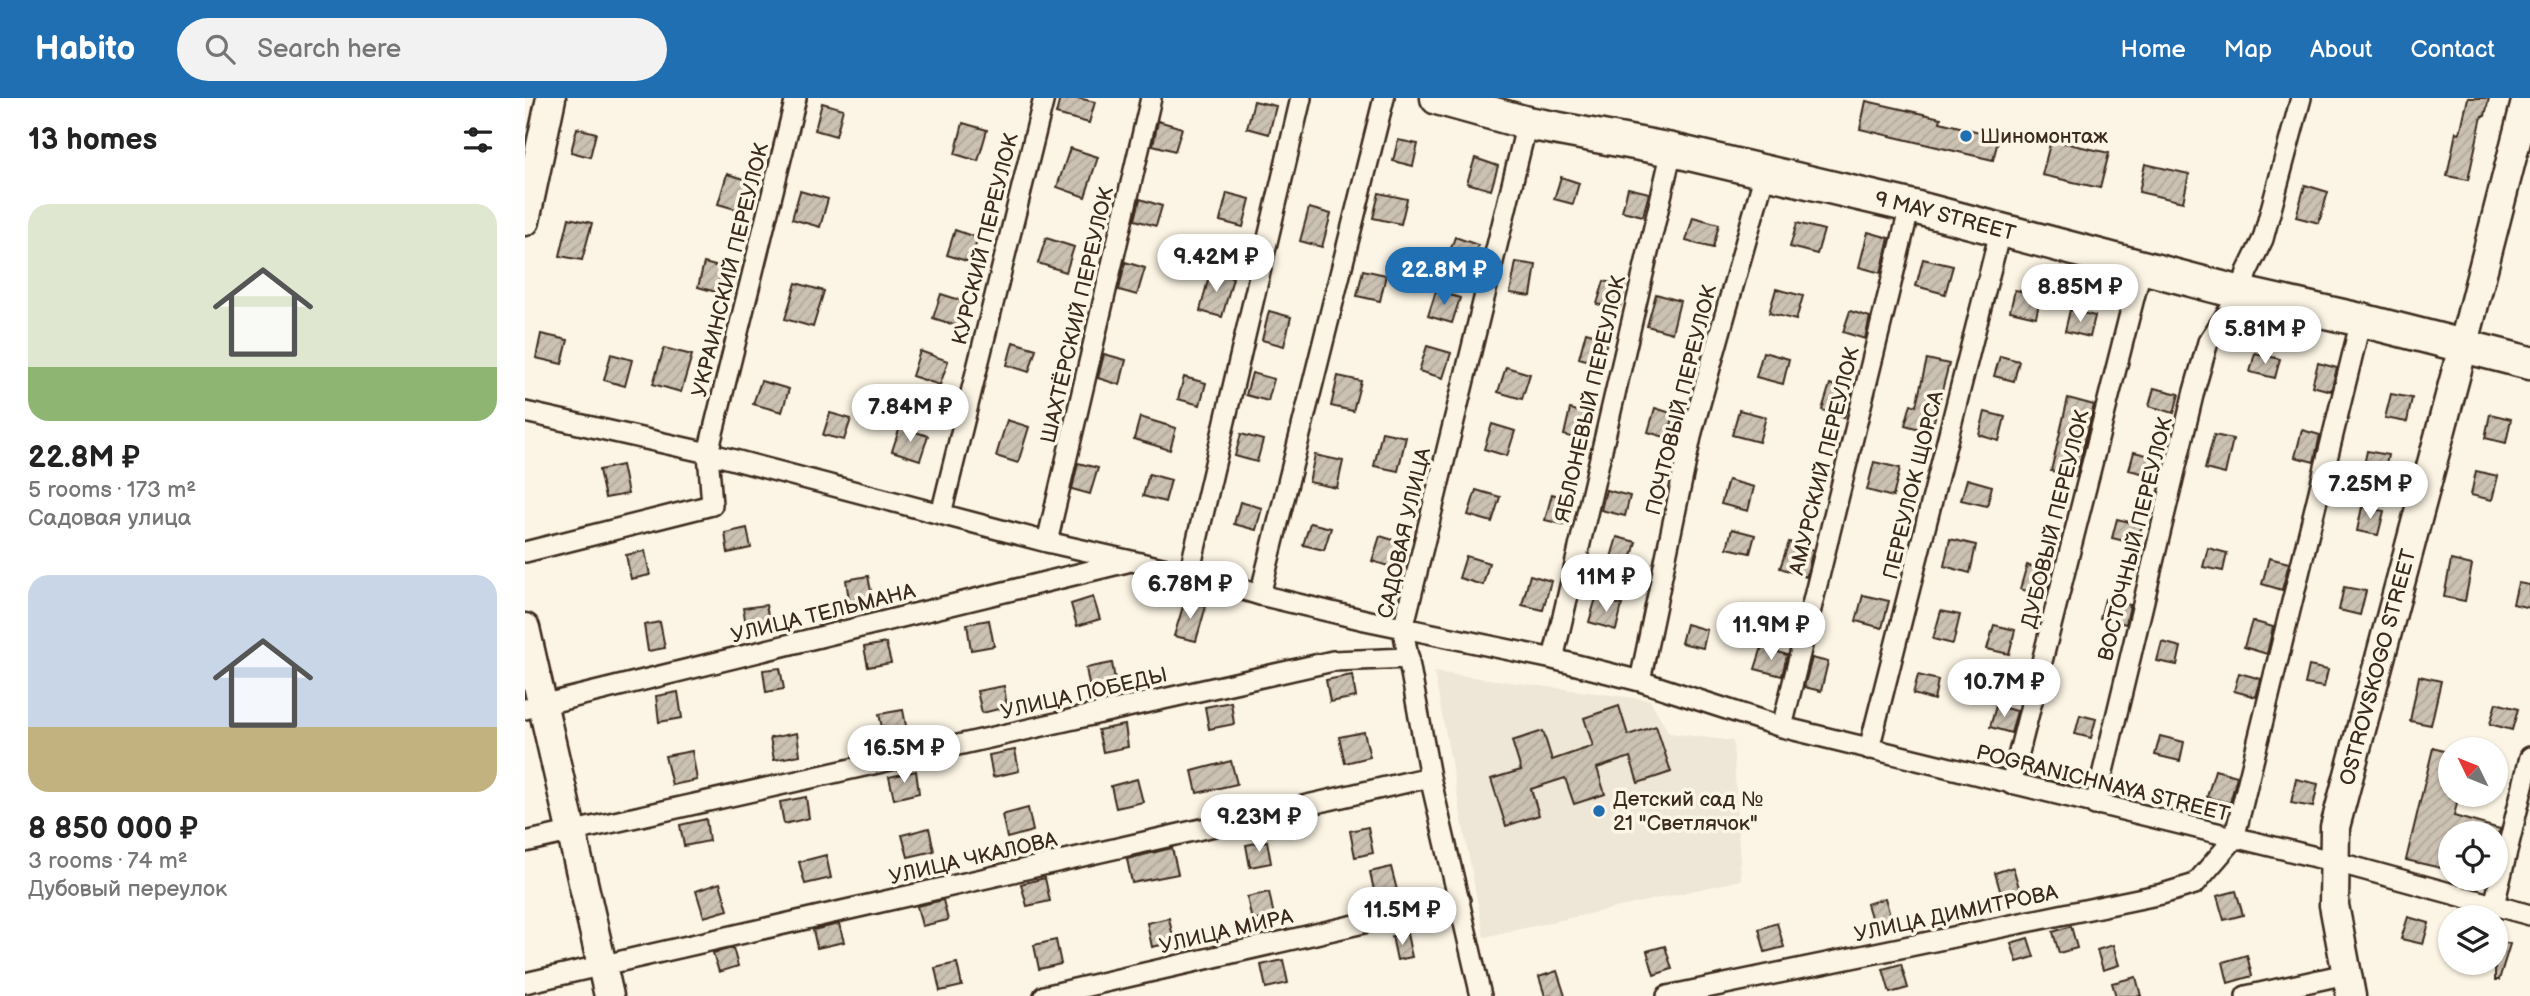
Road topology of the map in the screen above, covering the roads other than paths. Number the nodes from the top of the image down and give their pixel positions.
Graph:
1 (551, 98) edge
2 (796, 98) edge
3 (1044, 98) edge
4 (1151, 98) edge
5 (1301, 98) edge
6 (1384, 98) edge
7 (1437, 98) edge
8 (2301, 98) edge
9 (2527, 98) edge
10 (1527, 123) junction
11 (1672, 150) junction
12 (1765, 173) junction
13 (1910, 206) junction
14 (525, 221) edge
15 (2000, 232) junction
16 (2142, 266) junction
17 (2241, 293) junction
18 (2361, 320) junction
19 (2463, 347) junction
20 (2530, 363) edge
21 (525, 412) edge
22 (708, 453) junction
23 (941, 514) junction
24 (1047, 542) junction
25 (525, 552) edge
26 (1132, 561) junction
27 (1189, 574) junction
28 (1260, 595) junction
29 (525, 628) edge
30 (1403, 629) junction
31 (1409, 658) junction
32 (1553, 659) junction
33 (1640, 681) junction
34 (533, 707) edge
35 (1782, 727) junction
36 (1869, 749) junction
37 (2530, 757) edge
38 (1430, 777) junction
39 (2011, 784) junction
40 (2095, 805) junction
41 (573, 831) junction
42 (2234, 839) junction
43 (525, 842) edge
44 (2336, 862) junction
45 (1460, 901) junction
46 (2494, 905) joint
47 (2508, 909) edge
48 (2530, 915) edge
49 (602, 966) junction
50 (525, 983) edge
51 (2348, 985) edge
52 (609, 996) edge
53 (1044, 996) edge
54 (1481, 996) edge
55 (1667, 996) edge
56 (2246, 996) edge

1 - 14 main road
2 - 22 street, УКРАИНСКИЙ ПЕРЕУЛОК
3 - 23 street, КУРСКИЙ ПЕРЕУЛОК
4 - 24 street, ШАХТЁРСКИЙ ПЕРЕУЛОК
5 - 27 street
6 - 28 street
7 - 10 main road, 9 MAY STREET
8 - 17 street, ВОСТОЧНЫЙ ПЕРЕУЛОК
9 - 19 main road, OSTROVSKOGO STREET
10 - 11 main road, 9 MAY STREET
10 - 30 street, САДОВАЯ УЛИЦА
11 - 12 main road, 9 MAY STREET
11 - 32 street, ЯБЛОНЕВЫЙ ПЕРЕУЛОК
12 - 13 main road, 9 MAY STREET
12 - 33 street, ПОЧТОВЫЙ ПЕРЕУЛОК
13 - 15 main road, 9 MAY STREET
13 - 35 street, АМУРСКИЙ ПЕРЕУЛОК
15 - 16 main road, 9 MAY STREET
15 - 36 street, ПЕРЕУЛОК ЩОРСА
16 - 17 main road, 9 MAY STREET
16 - 39 street, ДУБОВЫЙ ПЕРЕУЛОК
17 - 18 main road, 9 MAY STREET
17 - 40 street, ВОСТОЧНЫЙ ПЕРЕУЛОК
18 - 19 main road, 9 MAY STREET
18 - 42 street
19 - 20 main road, 9 MAY STREET
19 - 44 main road, OSTROVSKOGO STREET
21 - 22 street, POGRANICHNAYA STREET
22 - 23 street, POGRANICHNAYA STREET
22 - 25 street, УКРАИНСКИЙ ПЕРЕУЛОК
23 - 24 street, POGRANICHNAYA STREET
24 - 26 street, POGRANICHNAYA STREET
26 - 27 street, POGRANICHNAYA STREET
26 - 34 street, УЛИЦА ТЕЛЬМАНА
27 - 28 street, POGRANICHNAYA STREET
28 - 30 street, POGRANICHNAYA STREET
29 - 34 main road
30 - 31 street, САДОВАЯ УЛИЦА
30 - 32 street, POGRANICHNAYA STREET
31 - 38 street, САДОВАЯ УЛИЦА
31 - 41 street, УЛИЦА ПОБЕДЫ
32 - 33 street, POGRANICHNAYA STREET
33 - 35 street, POGRANICHNAYA STREET
34 - 41 main road
35 - 36 street, POGRANICHNAYA STREET
36 - 39 street, POGRANICHNAYA STREET
37 - 46 street
38 - 45 street, САДОВАЯ УЛИЦА
38 - 49 street, УЛИЦА ЧКАЛОВА
39 - 40 street, POGRANICHNAYA STREET
40 - 42 street, POGRANICHNAYA STREET
41 - 43 street, УЛИЦА ПОБЕДЫ
41 - 49 main road
42 - 44 street, POGRANICHNAYA STREET
42 - 55 street, УЛИЦА ДИМИТРОВА
44 - 46 street, POGRANICHNAYA STREET
44 - 51 main road, OSTROVSKOGO STREET
45 - 53 street, УЛИЦА МИРА
45 - 54 street, САДОВАЯ УЛИЦА
47 - 48 street, POGRANICHNAYA STREET
49 - 50 street, УЛИЦА ЧКАЛОВА
49 - 52 main road
51 - 56 street

